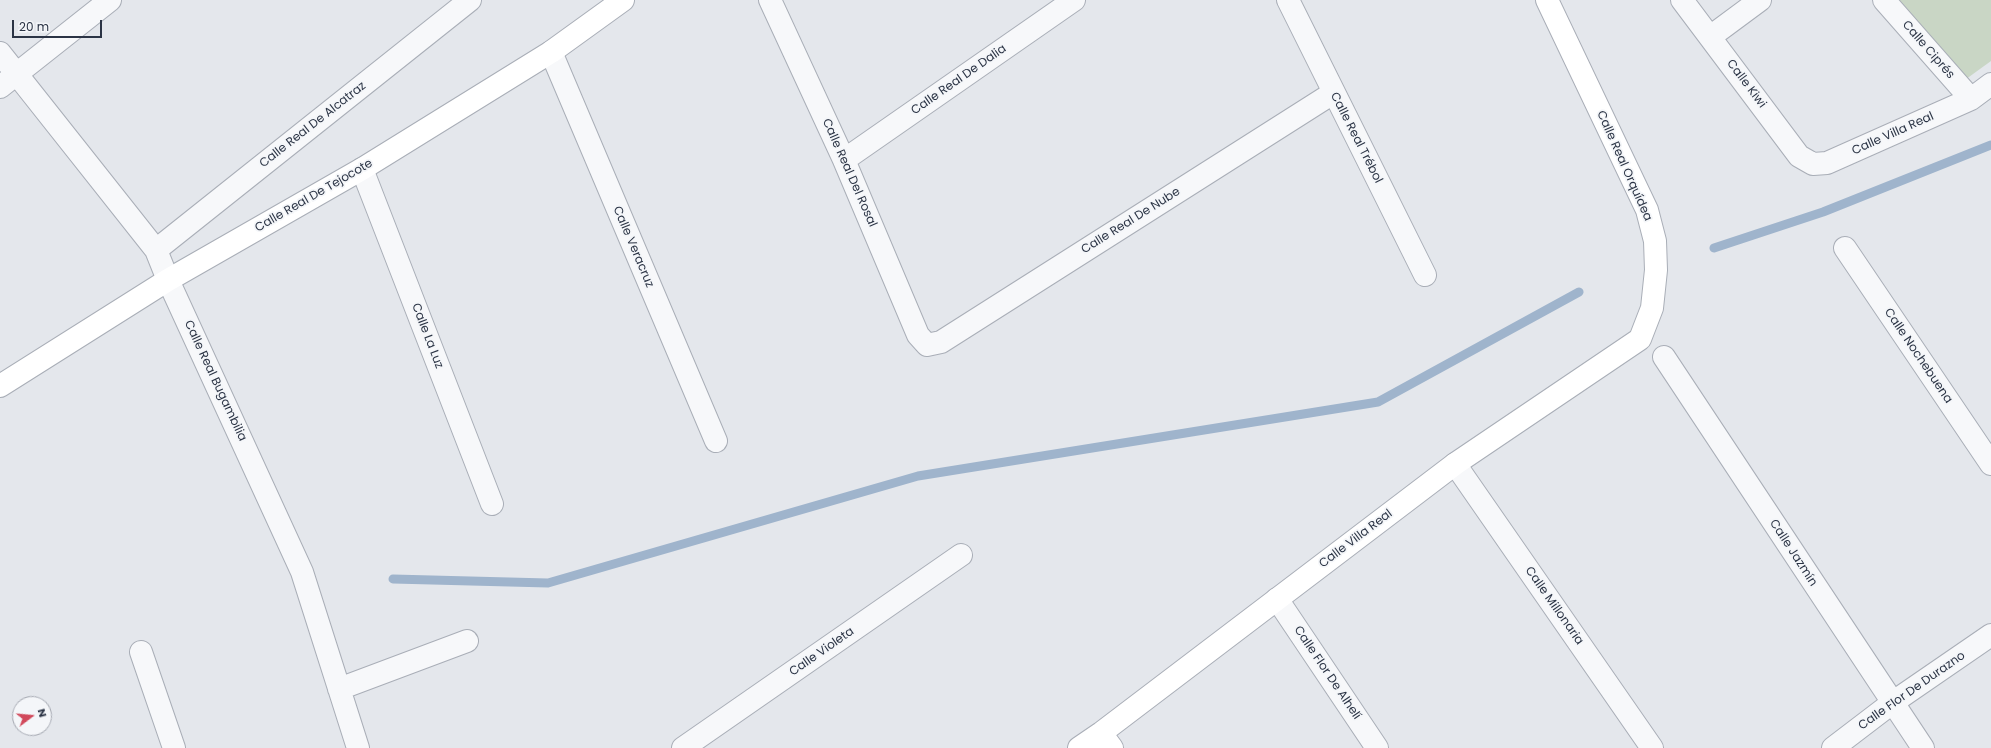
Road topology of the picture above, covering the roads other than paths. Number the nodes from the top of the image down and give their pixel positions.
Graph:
1 (110, 0) edge
2 (470, 0) edge
3 (624, 0) edge
4 (770, 0) edge
5 (1074, 0) edge
6 (1288, 0) edge
7 (1546, 0) edge
8 (1682, 0) edge
9 (1760, 0) edge
10 (1884, 0) edge
11 (1710, 37) junction
12 (551, 52) junction
13 (0, 53) edge
14 (8, 81) edge
15 (1991, 84) edge
16 (1333, 93) junction
17 (1972, 99) junction
18 (844, 160) junction
19 (1813, 164) joint
20 (362, 169) junction
21 (1845, 248) dead end
22 (156, 250) junction
23 (1425, 274) dead end
24 (168, 280) junction
25 (1640, 339) joint
26 (928, 345) joint
27 (1664, 357) dead end
28 (0, 386) edge
29 (716, 441) dead end
30 (1455, 464) junction
31 (1991, 464) edge
32 (492, 504) dead end
33 (961, 555) dead end
34 (1277, 599) junction
35 (1991, 635) edge
36 (467, 641) dead end
37 (141, 652) dead end
38 (339, 689) junction
39 (1892, 703) junction
40 (1107, 740) edge
41 (174, 748) edge
42 (358, 748) edge
43 (683, 748) edge
44 (1079, 748) edge
45 (1377, 748) edge
46 (1652, 748) edge
47 (1833, 748) edge
48 (1924, 748) edge

1 - 14 street
2 - 22 street, Calle Real De Alcatraz
3 - 12 street, Calle Real De Tejocote
4 - 18 street, Calle Real Del Rosal
5 - 18 street, Calle Real De Dalia
6 - 16 street, Calle Real Trébol
7 - 25 street, Calle Real Orquídea
8 - 11 street, Calle Kiwi
9 - 11 street
10 - 17 street, Calle Ciprés
11 - 19 street, Calle Kiwi
12 - 20 street, Calle Real De Tejocote
12 - 29 street, Calle Veracruz
13 - 14 street, Calle Real Bugambilia
14 - 22 street, Calle Real Bugambilia
15 - 17 street, Calle Villa Real
16 - 23 street, Calle Real Trébol
16 - 26 street, Calle Real De Nube
17 - 19 street, Calle Villa Real
18 - 26 street, Calle Real Del Rosal
20 - 24 street, Calle Real De Tejocote
20 - 32 street, Calle La Luz
21 - 31 street, Calle Nochebuena
22 - 24 street, Calle Real Bugambilia
24 - 28 street, Calle Real De Tejocote
24 - 38 street, Calle Real Bugambilia
25 - 30 street, Calle Villa Real
27 - 39 street, Calle Jazmín
30 - 34 street, Calle Villa Real
30 - 46 street, Calle Millonaria
33 - 43 street, Calle Violeta
34 - 40 street, Calle Villa Real
34 - 45 street, Calle Flor De Alhelí
35 - 39 street, Calle Flor De Durazno
36 - 38 street
37 - 41 street
38 - 42 street, Calle Real Bugambilia
39 - 47 street, Calle Flor De Durazno
39 - 48 street, Calle Jazmín
40 - 44 street, Calle Villa Real

